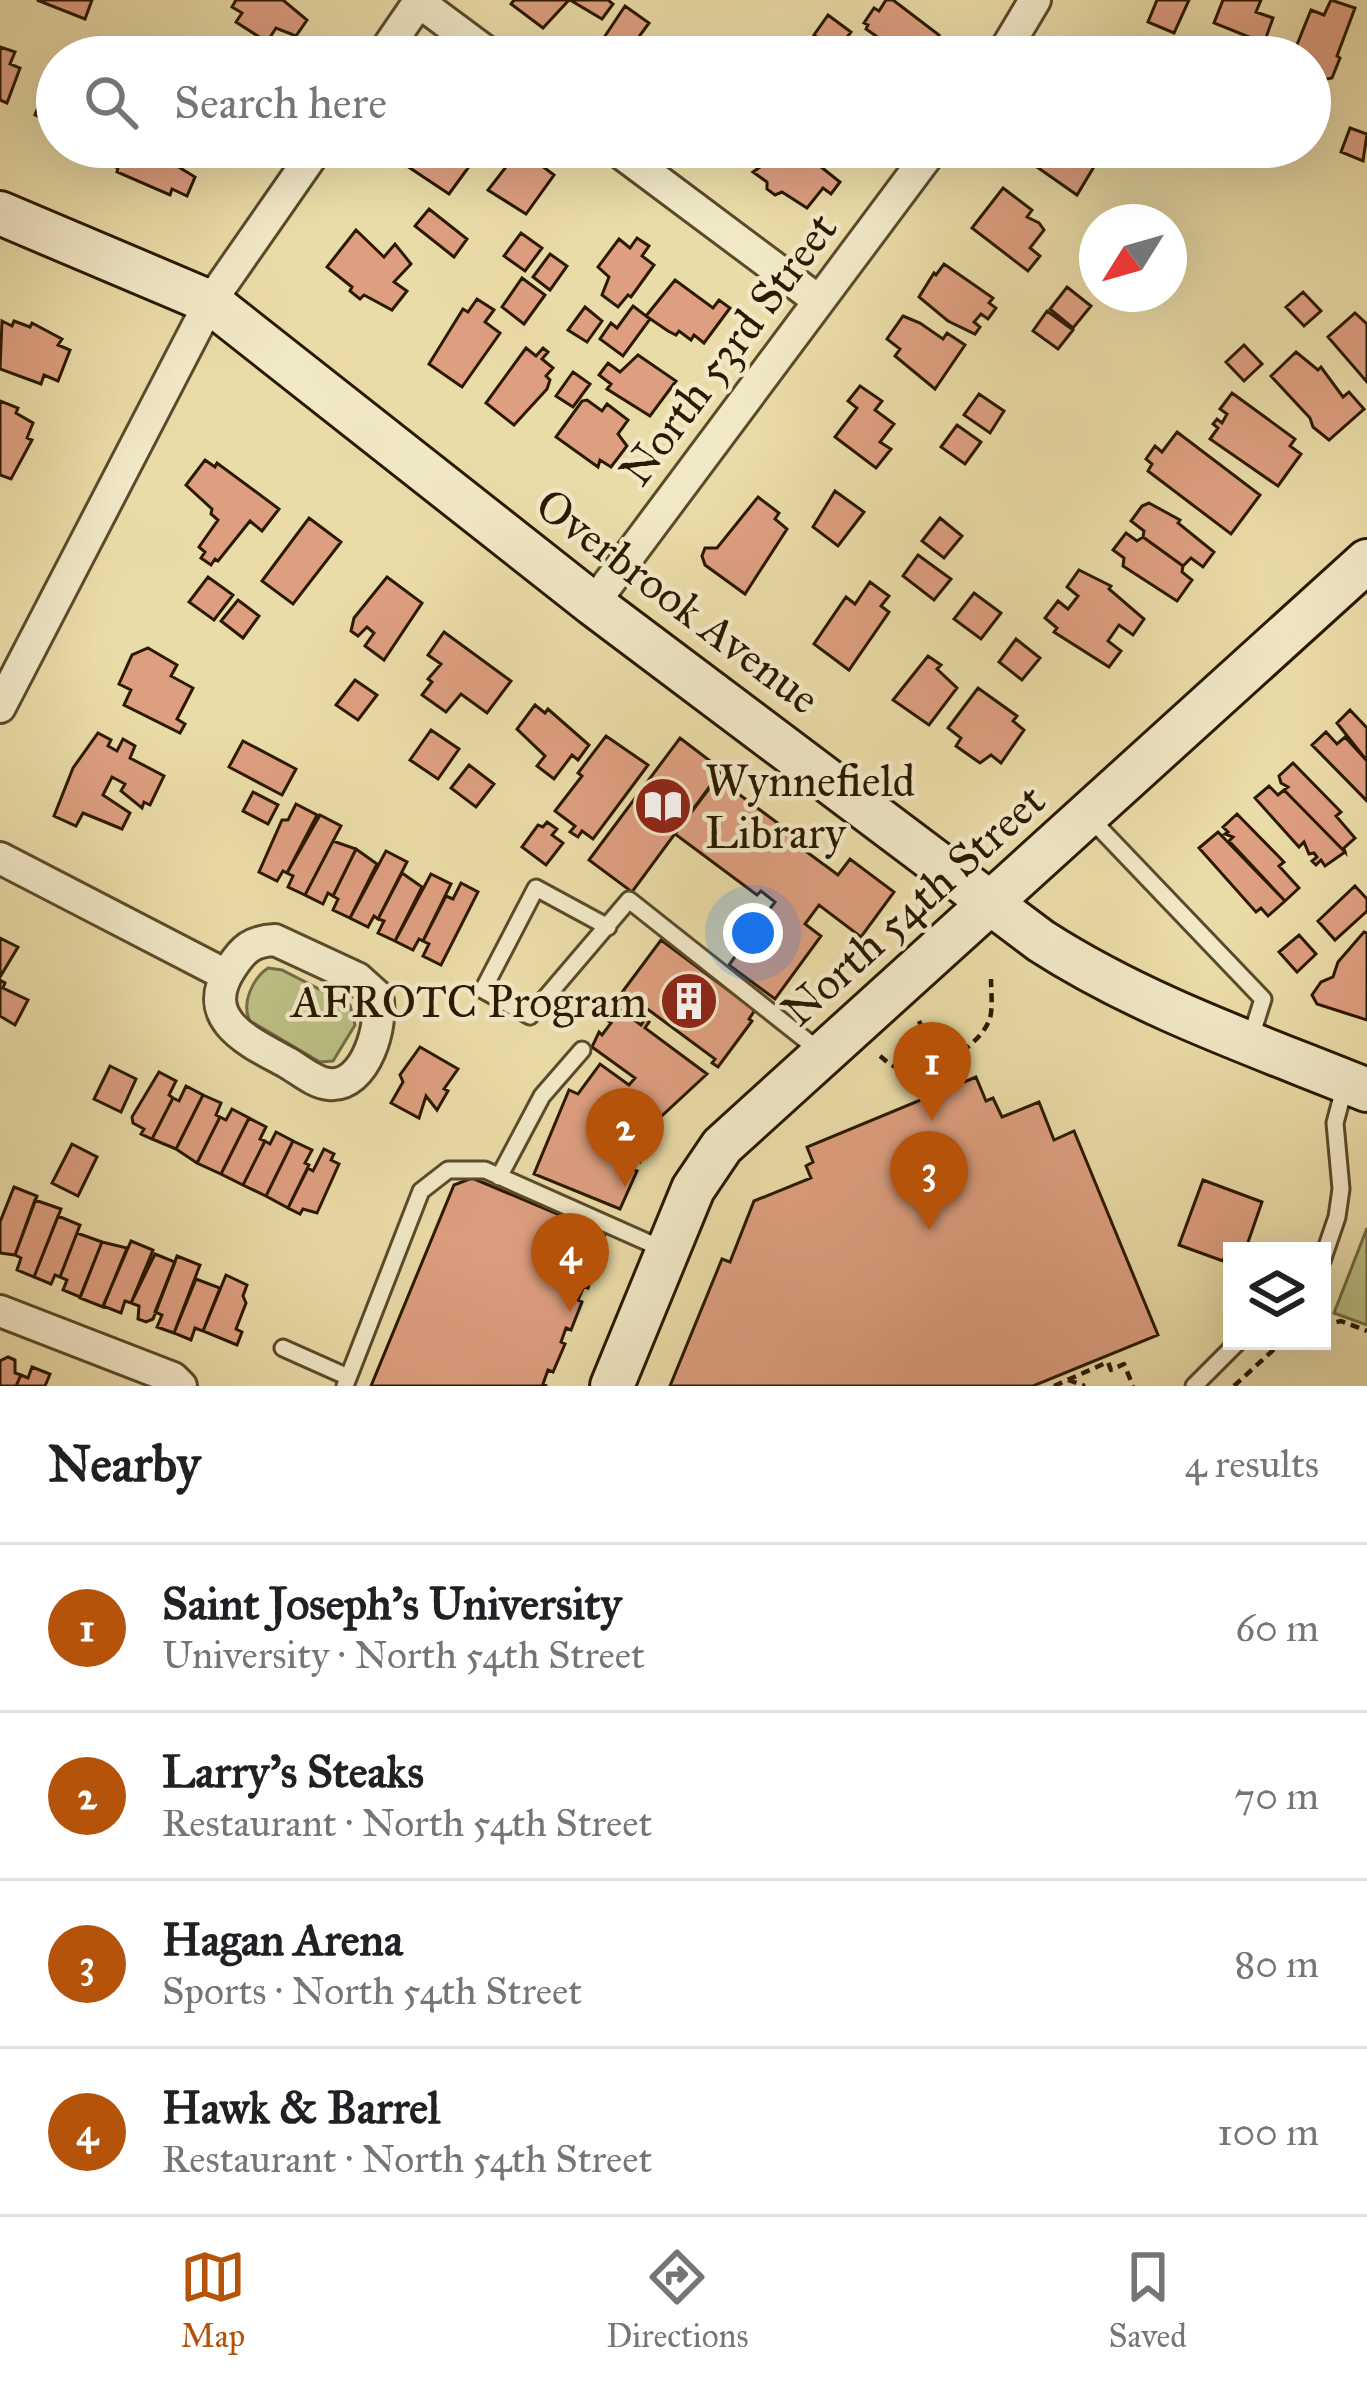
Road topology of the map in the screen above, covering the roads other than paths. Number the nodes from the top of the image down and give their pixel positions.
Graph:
1 (1035, 0) edge
2 (420, 1) edge
3 (396, 36) edge
4 (466, 36) edge
5 (1014, 36) edge
6 (303, 168) edge
7 (641, 168) edge
8 (918, 168) edge
9 (0, 213) edge
10 (210, 302) junction
11 (819, 302) junction
12 (1367, 561) edge
13 (593, 604) junction
14 (0, 707) edge
15 (1088, 816) junction
16 (0, 858) edge
17 (993, 902) junction
18 (608, 927) junction
19 (226, 975) junction
20 (1249, 1042) junction
21 (582, 1050) dead end
22 (823, 1054) junction
23 (1356, 1086) edge
24 (499, 1177) junction
25 (1328, 1242) edge
26 (668, 1251) junction
27 (0, 1311) edge
28 (283, 1348) dead end
29 (1230, 1350) edge
30 (347, 1381) edge
31 (181, 1386) edge
32 (612, 1386) edge
33 (1194, 1386) edge

1 - 5 street
2 - 3 street
2 - 4 street
6 - 10 street
7 - 11 street
8 - 11 street, North 53rd Street
9 - 10 street, Overbrook Avenue
10 - 13 street, Overbrook Avenue
10 - 14 street
11 - 13 street, North 53rd Street
12 - 15 street, North 54th Street
13 - 17 street, Overbrook Avenue
15 - 17 street, North 54th Street
15 - 20 lane
16 - 19 street
17 - 20 street, Overbrook Avenue
17 - 22 street, North 54th Street
18 - 18 lane
18 - 22 lane
19 - 19 street
20 - 23 street, Overbrook Avenue
21 - 24 lane
22 - 26 street, North 54th Street
23 - 25 lane
24 - 26 lane
24 - 30 lane
26 - 32 street, North 54th Street
27 - 31 street
28 - 30 lane
29 - 33 lane

